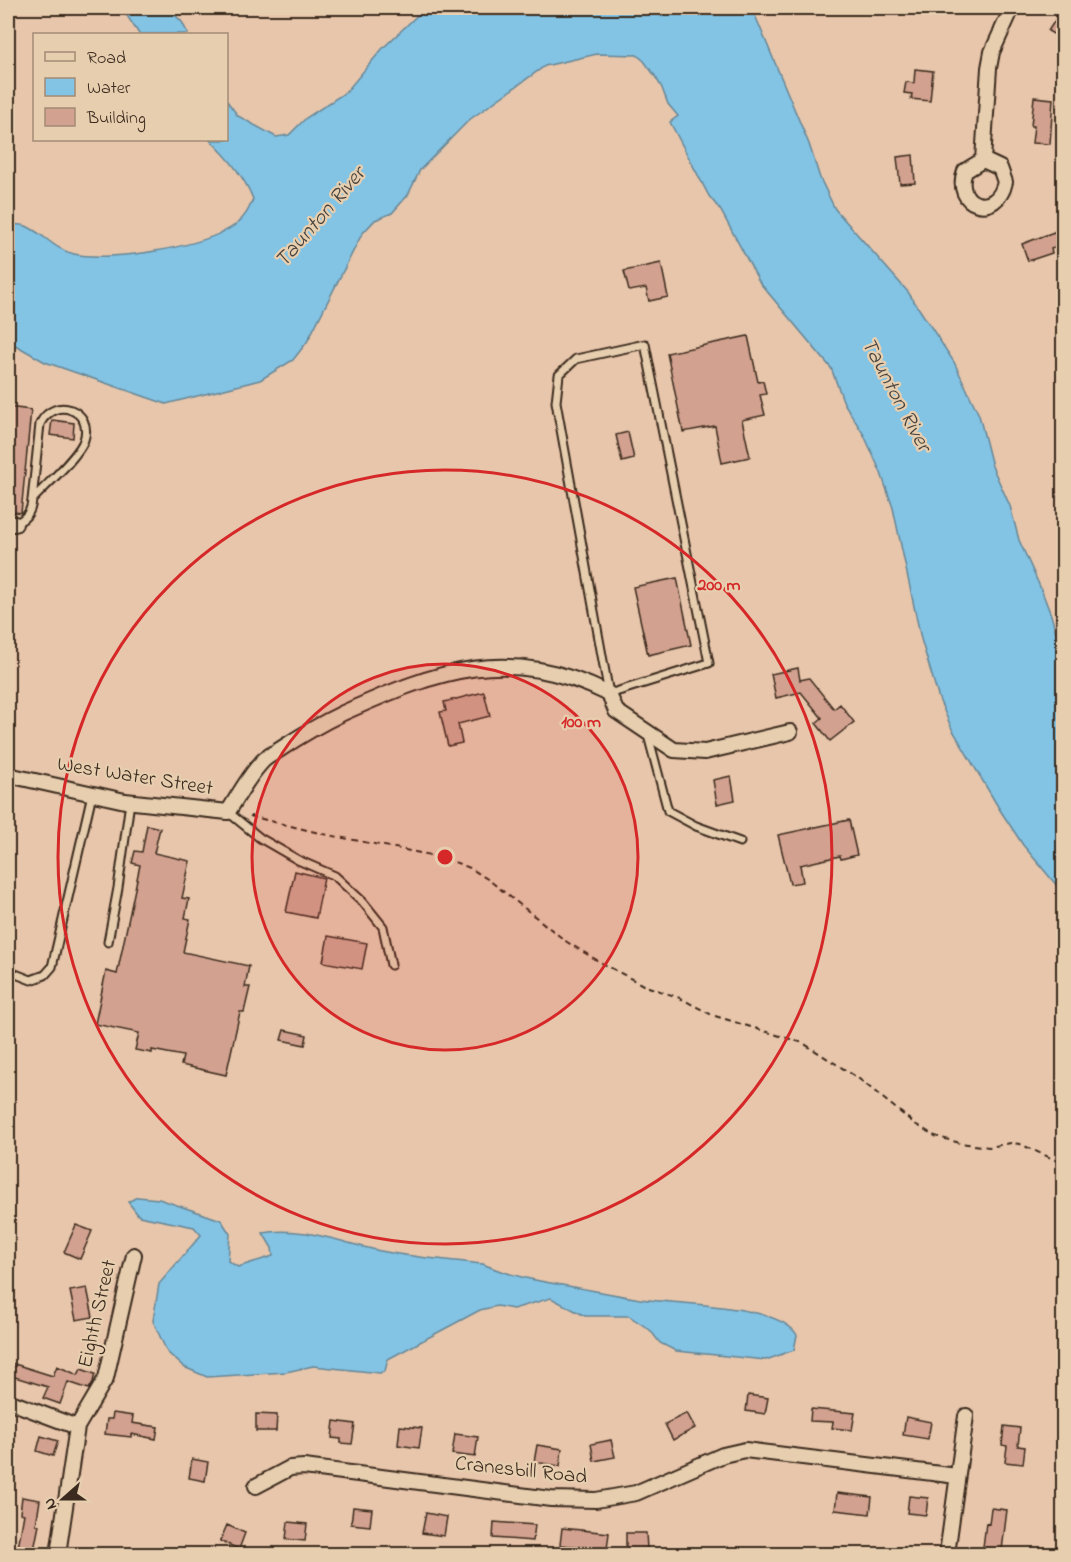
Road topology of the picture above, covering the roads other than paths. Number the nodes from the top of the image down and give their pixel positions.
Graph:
1 (1012, 8) edge
2 (982, 160) dead end
3 (32, 500) junction
4 (11, 524) edge
5 (609, 694) junction
6 (647, 732) junction
7 (790, 732) dead end
8 (8, 775) edge
9 (92, 794) junction
10 (130, 801) junction
11 (228, 812) junction
12 (740, 842) dead end
13 (108, 942) dead end
14 (391, 965) dead end
15 (8, 971) edge
16 (134, 1255) dead end
17 (8, 1401) edge
18 (966, 1416) dead end
19 (77, 1427) junction
20 (957, 1476) junction
21 (256, 1486) dead end
22 (58, 1554) edge
23 (947, 1554) edge

1 - 2 street
3 - 3 lane
3 - 4 lane
5 - 5 lane
5 - 6 street
5 - 11 street, West Water Street
6 - 7 street
6 - 12 lane
8 - 9 street, West Water Street
9 - 10 street, West Water Street
9 - 15 lane
10 - 11 street, West Water Street
10 - 13 lane
11 - 14 lane
16 - 19 street, Eighth Street
17 - 19 street
18 - 20 street
19 - 22 street, Eighth Street
20 - 21 street, Cranesbill Road
20 - 23 street

